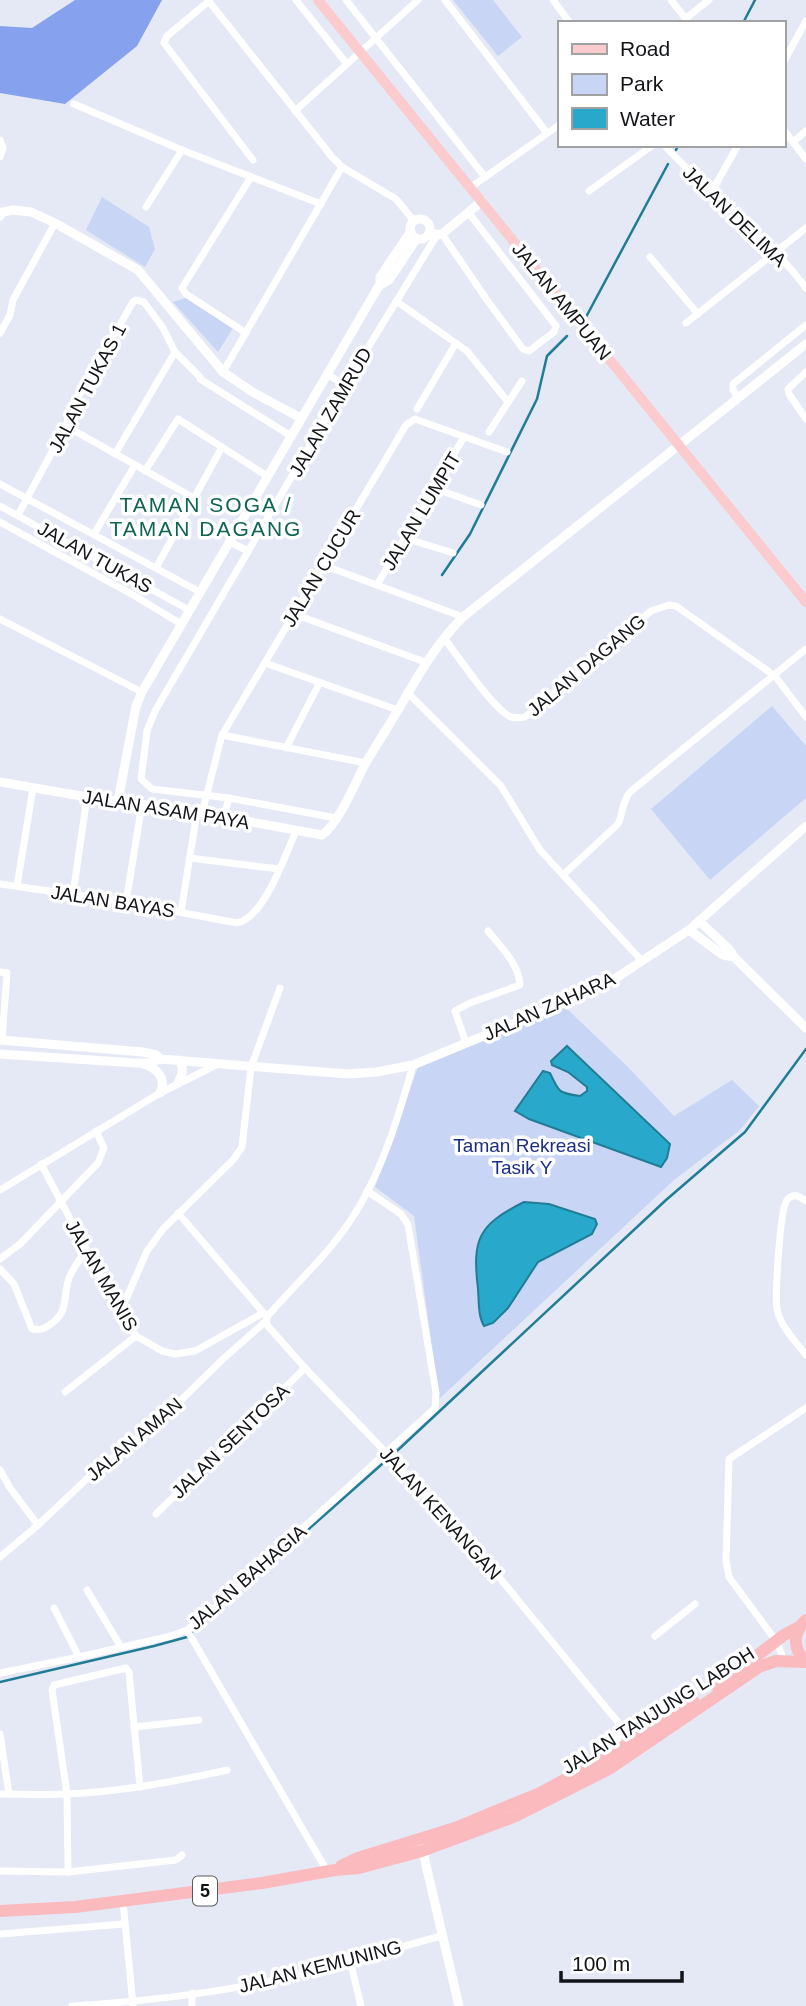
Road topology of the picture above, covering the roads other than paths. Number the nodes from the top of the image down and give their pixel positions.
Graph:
1 (296, 0) edge
2 (318, 0) edge
3 (346, 0) edge
4 (418, 0) edge
5 (445, 0) edge
6 (552, 0) edge
7 (671, 0) edge
8 (709, 0) edge
9 (208, 1) edge
10 (687, 20) edge
11 (568, 21) edge
12 (806, 22) edge
13 (804, 34) edge
14 (376, 38) junction
15 (360, 51) junction
16 (785, 60) edge
17 (347, 64) junction
18 (74, 104) dead end
19 (295, 111) junction
20 (558, 126) edge
21 (806, 131) edge
22 (785, 132) edge
23 (547, 133) junction
24 (0, 140) edge
25 (793, 142) junction
26 (650, 147) edge
27 (665, 147) edge
28 (736, 147) edge
29 (181, 150) junction
30 (0, 157) edge
31 (806, 159) edge
32 (253, 160) dead end
33 (342, 167) junction
34 (251, 177) junction
35 (485, 177) junction
36 (471, 187) junction
37 (589, 191) dead end
38 (711, 193) junction
39 (482, 201) junction
40 (321, 204) junction
41 (146, 206) dead end
42 (468, 212) junction
43 (0, 216) edge
44 (414, 221) junction
45 (55, 223) junction
46 (806, 228) edge
47 (437, 234) junction
48 (414, 235) junction
49 (775, 252) junction
50 (649, 257) dead end
51 (806, 288) edge
52 (396, 301) junction
53 (698, 313) junction
54 (686, 323) dead end
55 (806, 325) edge
56 (0, 333) edge
57 (246, 333) junction
58 (456, 343) junction
59 (806, 344) edge
60 (175, 352) junction
61 (223, 372) junction
62 (806, 372) edge
63 (327, 374) junction
64 (522, 381) dead end
65 (345, 385) junction
66 (738, 398) junction
67 (508, 402) junction
68 (417, 409) dead end
69 (301, 418) junction
70 (806, 419) edge
71 (66, 426) junction
72 (489, 432) dead end
73 (291, 436) junction
74 (464, 437) junction
75 (680, 444) junction
76 (222, 447) junction
77 (507, 452) dead end
78 (116, 454) junction
79 (135, 465) junction
80 (145, 471) junction
81 (267, 476) junction
82 (0, 484) edge
83 (434, 488) junction
84 (28, 498) junction
85 (194, 498) junction
86 (481, 505) dead end
87 (0, 506) edge
88 (18, 515) junction
89 (0, 522) edge
90 (94, 534) junction
91 (405, 538) junction
92 (230, 542) junction
93 (248, 551) junction
94 (453, 553) dead end
95 (323, 565) junction
96 (156, 568) junction
97 (377, 585) junction
98 (200, 592) junction
99 (806, 602) edge
100 (189, 610) junction
101 (294, 614) junction
102 (463, 617) junction
103 (0, 619) edge
104 (181, 624) junction
105 (444, 638) junction
106 (806, 649) edge
107 (425, 662) junction
108 (265, 663) junction
109 (775, 676) junction
110 (320, 682) junction
111 (142, 692) junction
112 (408, 693) junction
113 (398, 710) junction
114 (806, 717) edge
115 (222, 735) junction
116 (286, 748) junction
117 (366, 763) junction
118 (0, 782) edge
119 (33, 788) junction
120 (207, 795) junction
121 (87, 797) junction
122 (229, 797) junction
123 (118, 801) junction
124 (142, 804) junction
125 (200, 812) junction
126 (224, 817) junction
127 (336, 818) junction
128 (806, 826) edge
129 (296, 831) junction
130 (190, 858) junction
131 (279, 869) junction
132 (563, 875) junction
133 (0, 884) edge
134 (17, 886) junction
135 (73, 894) junction
136 (126, 902) junction
137 (181, 912) junction
138 (699, 921) junction
139 (689, 930) junction
140 (488, 931) dead end
141 (734, 957) junction
142 (642, 961) junction
143 (0, 972) edge
144 (280, 988) dead end
145 (806, 1028) edge
146 (1, 1040) edge
147 (466, 1042) junction
148 (0, 1054) edge
149 (160, 1059) junction
150 (179, 1060) junction
151 (136, 1063) junction
152 (218, 1064) junction
153 (413, 1065) junction
154 (251, 1067) junction
155 (178, 1083) junction
156 (160, 1093) junction
157 (96, 1131) junction
158 (41, 1164) junction
159 (0, 1190) edge
160 (367, 1191) junction
161 (806, 1201) edge
162 (61, 1203) junction
163 (178, 1213) junction
164 (86, 1250) junction
165 (0, 1259) edge
166 (0, 1269) edge
167 (121, 1313) junction
168 (266, 1317) junction
169 (136, 1336) junction
170 (806, 1355) edge
171 (304, 1368) junction
172 (65, 1392) dead end
173 (806, 1408) edge
174 (391, 1456) junction
175 (0, 1470) edge
176 (156, 1514) dead end
177 (38, 1525) junction
178 (0, 1557) edge
179 (87, 1590) dead end
180 (695, 1604) dead end
181 (54, 1608) dead end
182 (803, 1623) edge
183 (188, 1632) junction
184 (655, 1636) dead end
185 (776, 1641) junction
186 (121, 1647) junction
187 (79, 1657) junction
188 (784, 1660) junction
189 (806, 1661) edge
190 (0, 1673) edge
191 (612, 1715) junction
192 (199, 1720) dead end
193 (134, 1727) junction
194 (618, 1727) junction
195 (0, 1734) edge
196 (633, 1745) junction
197 (611, 1754) junction
198 (228, 1770) dead end
199 (140, 1787) junction
200 (0, 1794) edge
201 (9, 1794) junction
202 (67, 1794) junction
203 (421, 1845) junction
204 (182, 1855) dead end
205 (331, 1870) junction
206 (0, 1871) edge
207 (68, 1872) junction
208 (123, 1902) junction
209 (0, 1911) edge
210 (124, 1924) junction
211 (0, 1934) edge
212 (442, 1936) junction
213 (351, 1960) junction
214 (192, 1993) junction
215 (133, 2004) edge
216 (72, 2006) edge
217 (192, 2006) edge
218 (360, 2006) edge
219 (459, 2006) edge

1 - 17 street
2 - 15 main road, JALAN AMPUAN
3 - 14 street
4 - 14 street
5 - 23 street
6 - 11 street
7 - 10 street
8 - 10 street
9 - 19 street
9 - 32 street
12 - 13 street
13 - 16 street
14 - 15 street
14 - 35 street
15 - 17 street
15 - 36 main road, JALAN AMPUAN
17 - 19 street
18 - 29 street
19 - 33 street
20 - 23 street
21 - 25 street
22 - 25 street
23 - 35 street
24 - 30 street
25 - 31 street
26 - 37 street
27 - 38 street, JALAN DELIMA
28 - 38 street
29 - 34 street
29 - 41 street
33 - 40 street
33 - 44 street
34 - 40 street
34 - 57 street
35 - 36 street
36 - 39 main road, JALAN AMPUAN
38 - 49 street, JALAN DELIMA
39 - 42 street, JALAN ZAMRUD
39 - 75 main road, JALAN AMPUAN
40 - 57 street
42 - 47 street, JALAN ZAMRUD
42 - 47 street
43 - 45 street
44 - 47 street
44 - 48 street
45 - 56 street
45 - 61 street
46 - 49 street
47 - 48 street
47 - 52 street, JALAN ZAMRUD
48 - 63 street
49 - 51 street, JALAN DELIMA
49 - 53 street
50 - 53 street
52 - 58 street
52 - 65 street, JALAN ZAMRUD
53 - 54 street
55 - 66 street
57 - 61 street
58 - 67 street
58 - 68 street
59 - 66 street
60 - 71 street, JALAN TUKAS 1
60 - 73 street, JALAN TUKAS 1
60 - 78 street
61 - 69 street
62 - 70 street
63 - 65 street
63 - 69 street
64 - 67 street
65 - 93 street, JALAN ZAMRUD
66 - 75 street
67 - 72 street
69 - 73 street
71 - 78 street
71 - 84 street, JALAN TUKAS 1
73 - 81 street
74 - 77 street, JALAN CUCUR
74 - 83 street, JALAN LUMPIT
74 - 95 street, JALAN CUCUR
75 - 99 main road, JALAN AMPUAN
75 - 102 street
76 - 80 street
76 - 81 street
76 - 85 street
78 - 79 street
79 - 80 street
79 - 90 street
80 - 85 street
81 - 92 street
82 - 84 street
83 - 86 street
83 - 91 street, JALAN LUMPIT
84 - 88 street, JALAN TUKAS 1
84 - 90 street
85 - 96 street
87 - 88 street, JALAN TUKAS
88 - 100 street, JALAN TUKAS
89 - 104 street
90 - 96 street
91 - 94 street
91 - 97 street, JALAN LUMPIT
92 - 93 street
92 - 98 street
93 - 120 street, JALAN ZAMRUD
95 - 97 street
95 - 101 street, JALAN CUCUR
96 - 98 street
97 - 102 street
98 - 100 street
100 - 104 street
101 - 107 street
101 - 108 street, JALAN CUCUR
102 - 105 street
103 - 111 street
104 - 111 street
105 - 107 street
105 - 109 street, JALAN DAGANG
106 - 109 street
107 - 112 street
108 - 110 street
108 - 115 street, JALAN CUCUR
109 - 114 street, JALAN DAGANG
109 - 132 street
110 - 113 street
110 - 116 street
111 - 123 street
112 - 113 street
112 - 132 street
113 - 117 street
115 - 116 street
115 - 120 street, JALAN CUCUR
116 - 117 street
117 - 127 street
118 - 119 street, JALAN ASAM PAYA
119 - 121 street, JALAN ASAM PAYA
119 - 134 street
120 - 122 street
120 - 125 street, JALAN CUCUR
121 - 123 street, JALAN ASAM PAYA
121 - 135 street
122 - 126 street
122 - 127 street
123 - 124 street, JALAN ASAM PAYA
124 - 125 street, JALAN ASAM PAYA
124 - 136 street
125 - 126 street, JALAN ASAM PAYA
125 - 130 street, JALAN CUCUR
126 - 129 street, JALAN ASAM PAYA
127 - 129 street, JALAN ASAM PAYA
128 - 138 street, JALAN ZAHARA
129 - 131 street
130 - 131 street
130 - 137 street, JALAN CUCUR
131 - 137 street, JALAN BAYAS
132 - 142 street
133 - 134 street, JALAN BAYAS
134 - 135 street, JALAN BAYAS
135 - 136 street, JALAN BAYAS
136 - 137 street, JALAN BAYAS
138 - 139 street, JALAN ZAHARA
138 - 141 street
139 - 141 street
139 - 142 street, JALAN ZAHARA
140 - 147 street
141 - 145 street
142 - 147 street, JALAN ZAHARA
143 - 146 street
144 - 154 street
146 - 149 street
147 - 153 street, JALAN ZAHARA
148 - 151 street
149 - 150 street, JALAN ZAHARA
149 - 151 street
150 - 152 street, JALAN ZAHARA
150 - 155 street
151 - 156 street
152 - 154 street, JALAN ZAHARA
152 - 155 street
153 - 154 street, JALAN ZAHARA
153 - 160 street
154 - 163 street
155 - 156 street
156 - 157 street
157 - 158 street
157 - 162 street
158 - 159 street
158 - 162 street, JALAN MANIS
160 - 168 street
160 - 174 street, JALAN BAHAGIA
161 - 170 street
162 - 164 street, JALAN MANIS
162 - 165 street
163 - 167 street
163 - 168 street, JALAN KENANGAN
164 - 166 street
164 - 167 street, JALAN MANIS
167 - 169 street, JALAN MANIS
168 - 169 street, JALAN MANIS
168 - 171 street, JALAN KENANGAN
168 - 177 street, JALAN AMAN
169 - 172 street
171 - 174 street, JALAN KENANGAN
171 - 176 street, JALAN SENTOSA
173 - 185 street
174 - 183 street, JALAN BAHAGIA
174 - 191 street, JALAN KENANGAN
175 - 177 street
177 - 178 street, JALAN AMAN
179 - 186 street
180 - 184 street
181 - 187 street
182 - 185 highway, JALAN TANJUNG LABOH / 5
182 - 189 highway, 5
183 - 186 street, JALAN BAHAGIA
183 - 205 street
185 - 188 street
185 - 196 highway, JALAN TANJUNG LABOH / 5
186 - 187 street, JALAN BAHAGIA
187 - 190 street, JALAN BAHAGIA
188 - 189 highway, JALAN TANJUNG LABOH / 5
188 - 196 highway, JALAN TANJUNG LABOH / 5
191 - 194 street, JALAN KENANGAN
191 - 196 street, JALAN KENANGAN
192 - 193 street
193 - 199 street
193 - 202 street
194 - 196 street, JALAN KENANGAN
194 - 197 street
195 - 201 street
196 - 197 highway, JALAN TANJUNG LABOH / 5
196 - 203 highway, JALAN TANJUNG LABOH / 5
197 - 203 highway, JALAN TANJUNG LABOH / 5
198 - 199 street
199 - 202 street
200 - 201 street
201 - 202 street
202 - 207 street
203 - 205 highway, JALAN TANJUNG LABOH / 5
203 - 212 street
204 - 207 street
205 - 208 highway, JALAN TANJUNG LABOH / 5
206 - 207 street
208 - 209 highway, JALAN TANJUNG LABOH / 5
208 - 210 street
210 - 211 street
210 - 215 street
212 - 213 street, JALAN KEMUNING
212 - 219 street
213 - 214 street, JALAN KEMUNING
213 - 218 street
214 - 215 street, JALAN KEMUNING
214 - 217 street
215 - 216 street, JALAN KEMUNING

